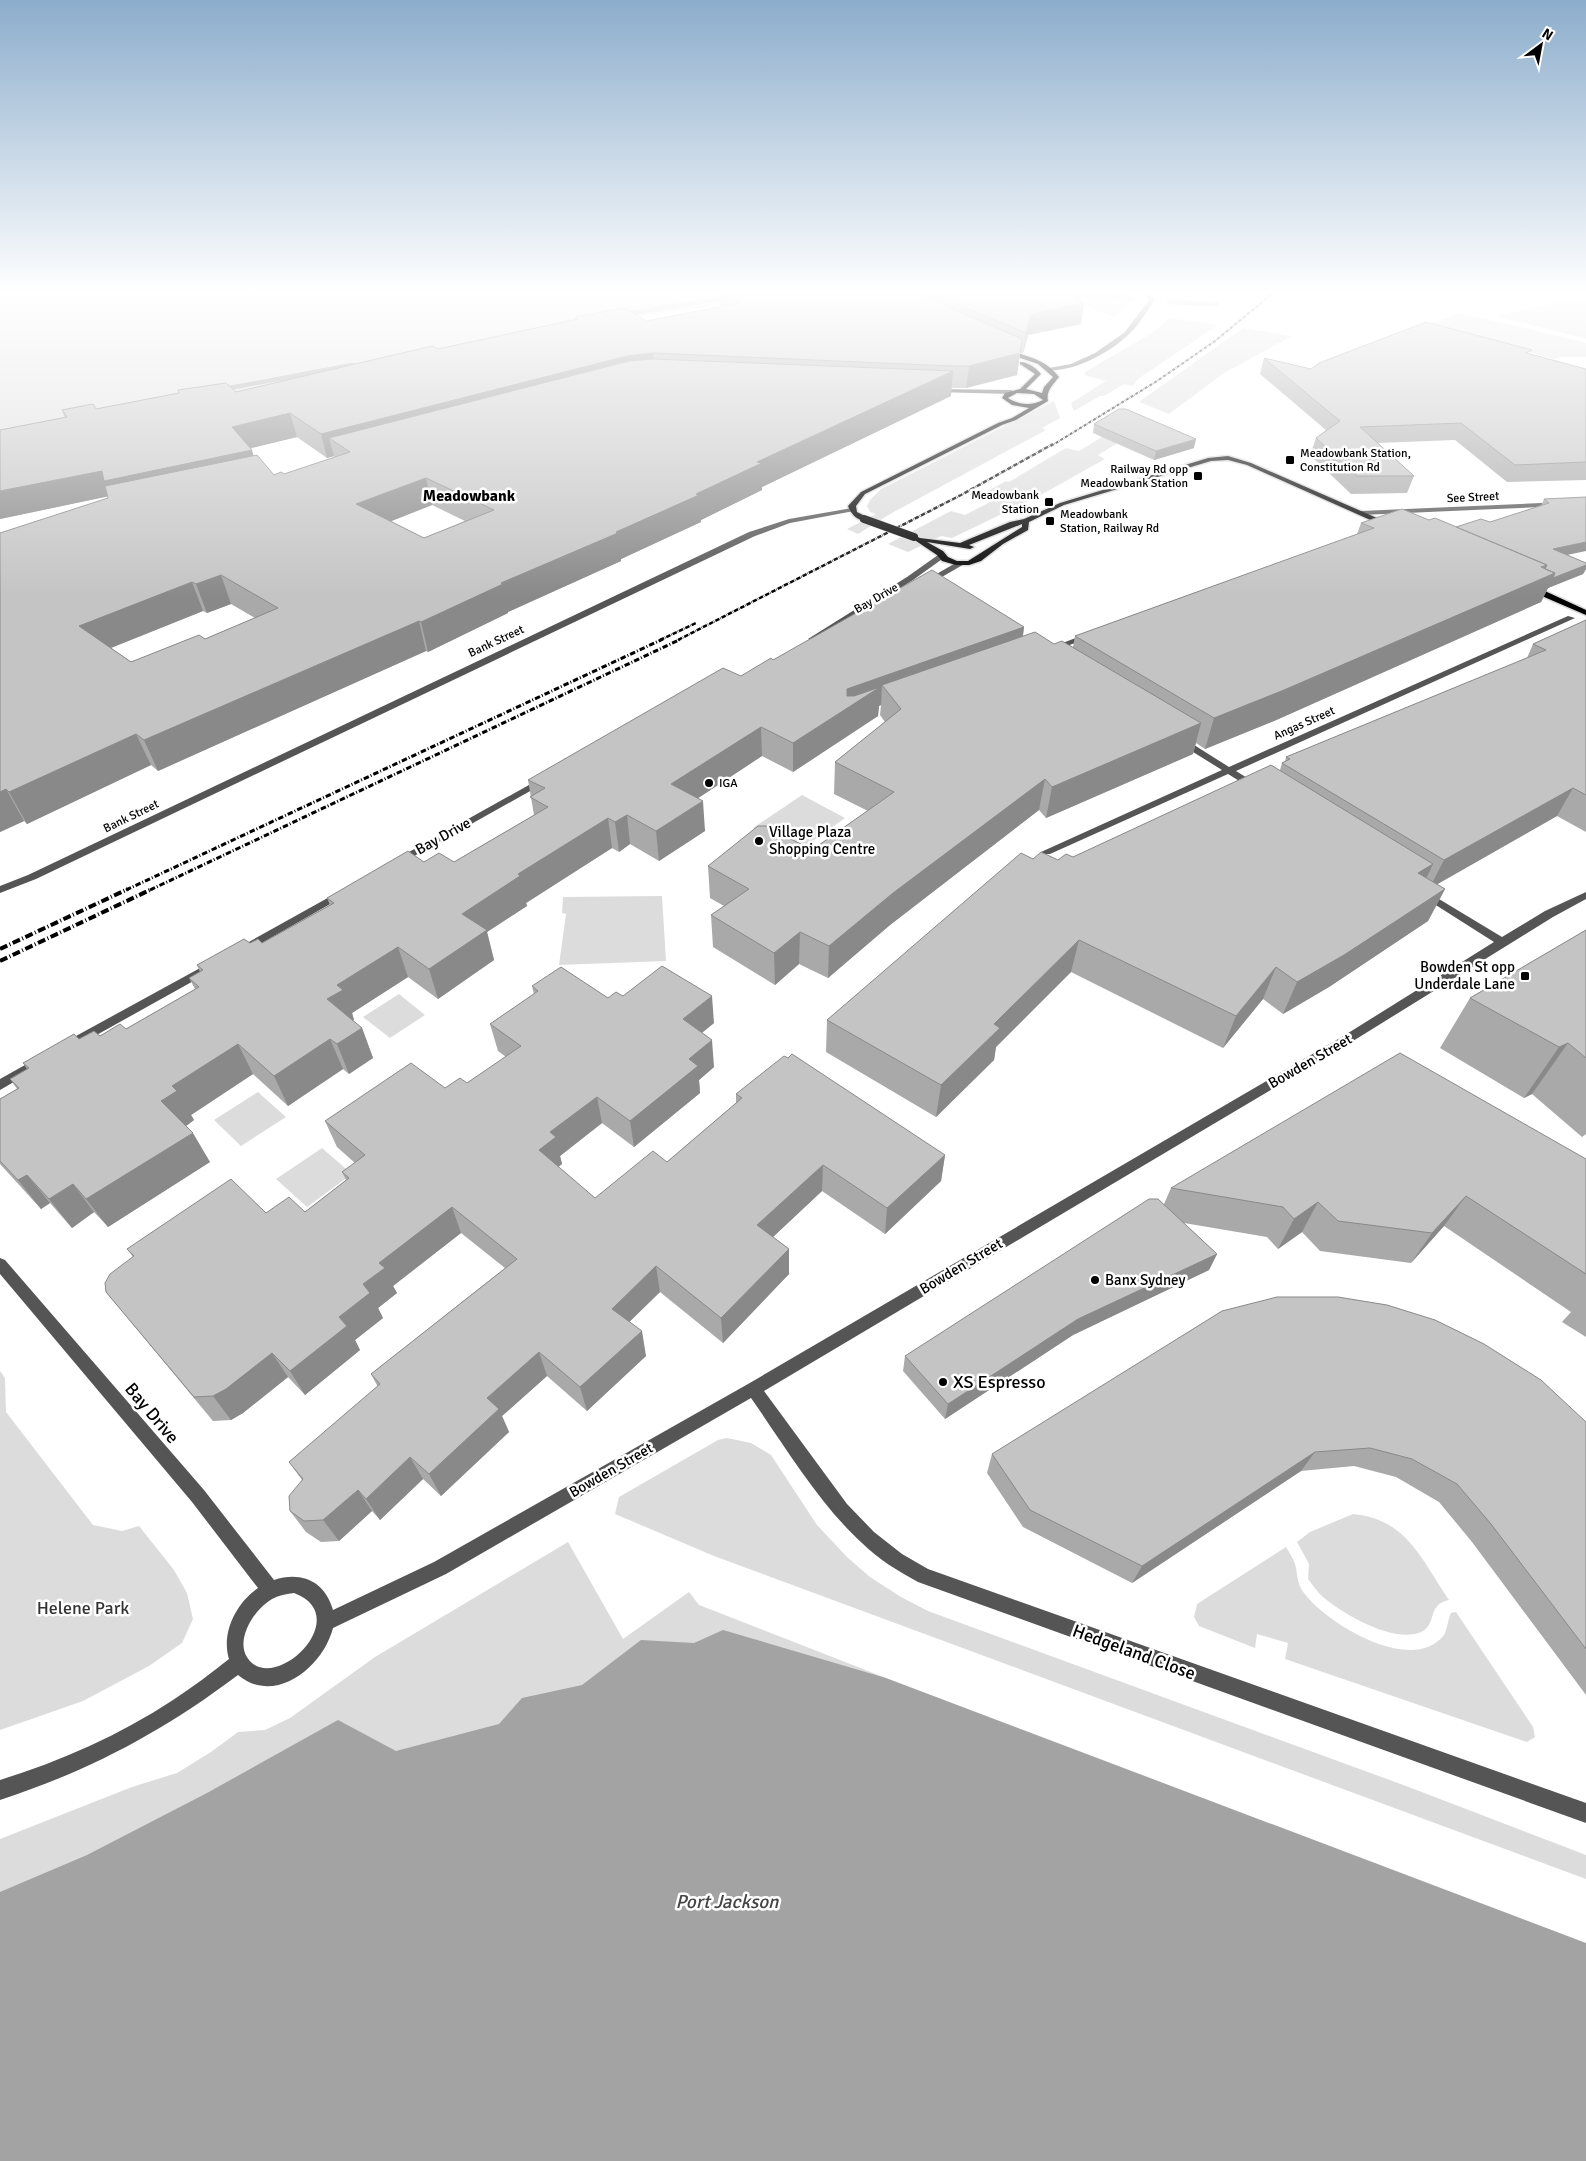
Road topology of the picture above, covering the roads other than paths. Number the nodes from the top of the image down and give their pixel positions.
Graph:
1 (970, 395) edge
2 (1007, 395) edge
3 (1044, 396) edge
4 (1006, 400) junction
5 (1014, 404) junction
6 (1037, 405) junction
7 (1000, 424) junction
8 (1586, 503) edge
9 (852, 510) junction
10 (1361, 513) junction
11 (1026, 522) junction
12 (1397, 529) edge
13 (929, 543) junction
14 (959, 545) junction
15 (941, 555) junction
16 (980, 556) junction
17 (962, 563) junction
18 (914, 577) junction
19 (1523, 585) edge
20 (920, 586) junction
21 (937, 591) edge
22 (884, 606) edge
23 (1586, 612) edge
24 (1571, 618) dead end
25 (1094, 634) edge
26 (1039, 653) edge
27 (1171, 734) edge
28 (1229, 770) junction
29 (557, 772) edge
30 (1270, 796) edge
31 (1046, 852) edge
32 (389, 866) edge
33 (1415, 887) edge
34 (348, 889) edge
35 (0, 890) edge
36 (1586, 895) edge
37 (1502, 942) junction
38 (233, 954) edge
39 (208, 968) edge
40 (69, 1045) edge
41 (52, 1055) edge
42 (0, 1085) edge
43 (0, 1264) edge
44 (753, 1388) junction
45 (270, 1590) junction
46 (327, 1622) junction
47 (240, 1662) junction
48 (0, 1790) edge
49 (1586, 1814) edge

1 - 4 street
2 - 4 main road
3 - 6 main road
4 - 5 main road
5 - 6 main road
5 - 7 main road
6 - 7 main road
7 - 9 main road
8 - 10 street, See Street
9 - 13 main road, bridge
9 - 35 street, Bank Street
10 - 11 main road
10 - 12 main road
11 - 14 main road
11 - 16 main road
13 - 14 main road
13 - 15 main road
14 - 15 main road
14 - 16 main road
15 - 17 main road
15 - 18 street, Bay Drive
16 - 17 main road
17 - 20 street
18 - 20 street
18 - 22 street, Bay Drive
19 - 23 main road
20 - 21 street
24 - 28 street, Angas Street
25 - 26 street
27 - 28 street
28 - 30 street
28 - 31 street, Angas Street
29 - 32 street, Bay Drive
33 - 37 street
34 - 38 street
36 - 37 street, Bowden Street
37 - 44 street, Bowden Street
39 - 40 street
41 - 42 street
43 - 45 street, Bay Drive
44 - 46 street, Bowden Street
44 - 49 street, Hedgeland Close
45 - 46 street
45 - 47 street
46 - 47 street
47 - 48 street

